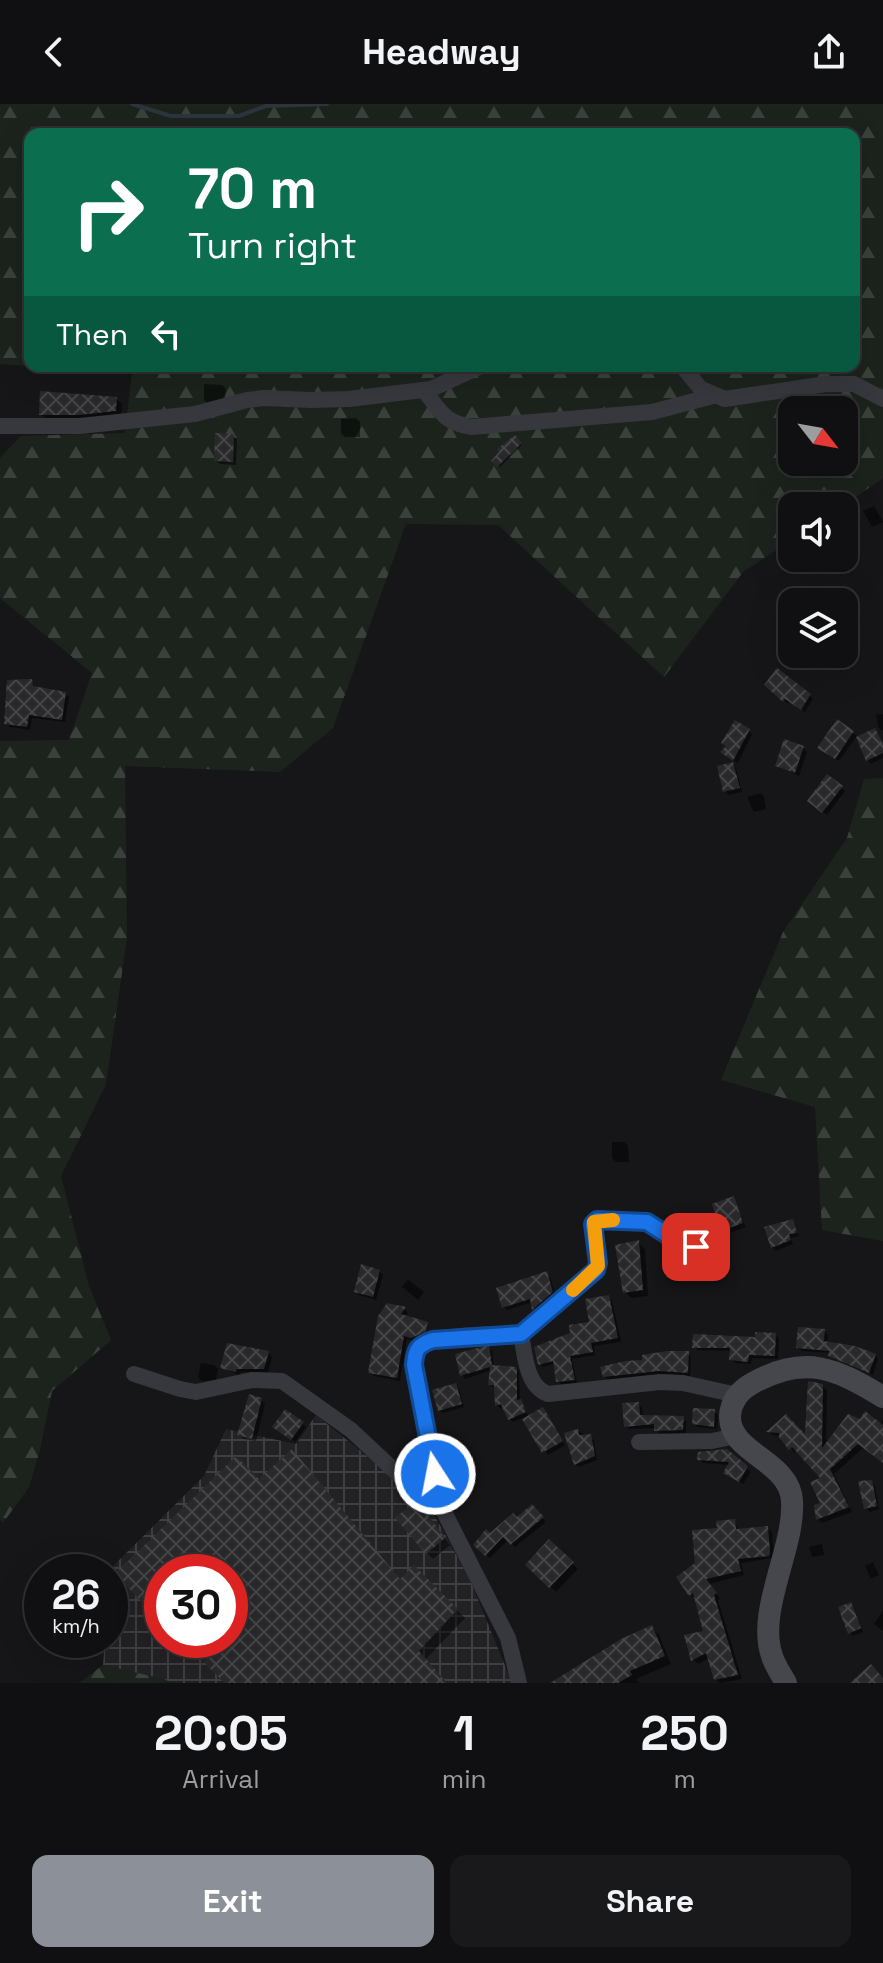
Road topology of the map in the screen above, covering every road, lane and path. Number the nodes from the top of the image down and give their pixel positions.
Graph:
1 (469, 372) edge
2 (687, 372) edge
3 (424, 390) junction
4 (713, 396) junction
5 (883, 399) edge
6 (0, 426) edge
7 (708, 1249) dead end
8 (521, 1334) junction
9 (134, 1374) dead end
10 (737, 1395) junction
11 (883, 1397) edge
12 (736, 1436) junction
13 (639, 1442) dead end
14 (440, 1504) junction
15 (519, 1683) edge
16 (786, 1683) edge

1 - 3 street
2 - 4 street
3 - 4 street
3 - 6 street
4 - 5 street
7 - 8 street
8 - 10 street
8 - 14 street
9 - 14 street
10 - 11 main road
10 - 12 main road
12 - 13 street
12 - 16 main road
14 - 15 street

